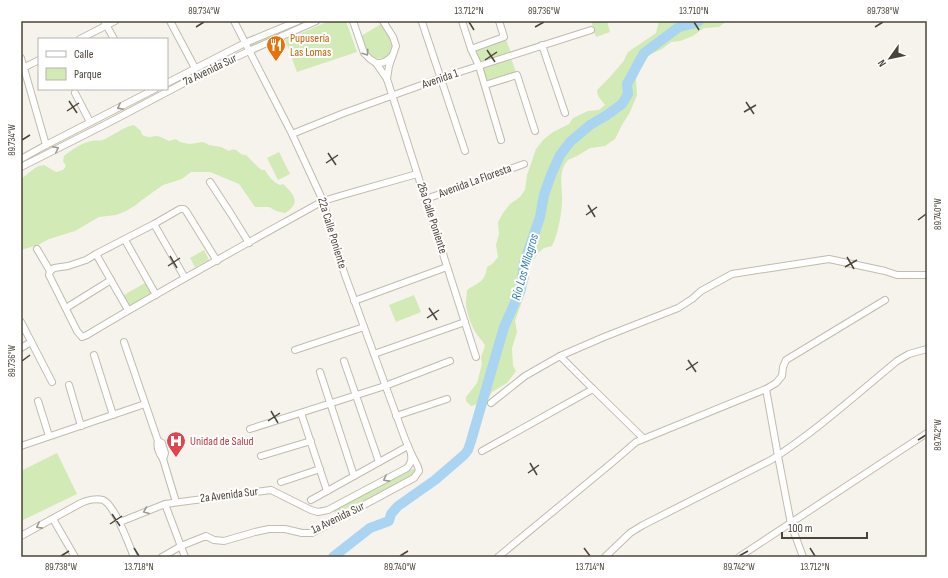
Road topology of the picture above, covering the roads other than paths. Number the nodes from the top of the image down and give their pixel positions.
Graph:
1 (115, 21) edge
2 (170, 21) edge
3 (234, 21) edge
4 (298, 21) edge
5 (316, 21) edge
6 (353, 21) edge
7 (384, 21) edge
8 (462, 21) edge
9 (499, 21) edge
10 (422, 22) edge
11 (106, 23) edge
12 (591, 30) dead end
13 (82, 38) edge
14 (114, 38) edge
15 (245, 43) junction
16 (542, 46) junction
17 (472, 49) junction
18 (249, 51) junction
19 (394, 55) junction
20 (21, 58) edge
21 (38, 60) edge
22 (376, 63) junction
23 (479, 66) junction
24 (23, 68) edge
25 (195, 68) junction
26 (441, 78) junction
27 (387, 79) junction
28 (168, 82) edge
29 (485, 85) junction
30 (143, 92) edge
31 (74, 93) dead end
32 (392, 96) junction
33 (566, 113) dead end
34 (90, 122) junction
35 (535, 131) dead end
36 (292, 134) junction
37 (501, 140) dead end
38 (46, 145) junction
39 (465, 151) dead end
40 (21, 159) edge
41 (524, 164) dead end
42 (21, 167) edge
43 (418, 174) junction
44 (210, 182) dead end
45 (426, 199) junction
46 (323, 202) junction
47 (154, 224) junction
48 (125, 240) junction
49 (249, 243) junction
50 (36, 249) dead end
51 (96, 254) junction
52 (217, 261) junction
53 (447, 267) junction
54 (50, 271) junction
55 (927, 275) edge
56 (185, 278) junction
57 (111, 280) junction
58 (156, 295) junction
59 (885, 300) dead end
60 (354, 301) junction
61 (66, 308) junction
62 (128, 310) junction
63 (21, 322) edge
64 (464, 322) junction
65 (364, 326) junction
66 (31, 342) junction
67 (124, 342) dead end
68 (21, 348) edge
69 (927, 349) edge
70 (295, 350) dead end
71 (374, 354) junction
72 (94, 355) dead end
73 (476, 356) dead end
74 (560, 356) junction
75 (344, 361) dead end
76 (450, 361) dead end
77 (320, 372) dead end
78 (52, 382) dead end
79 (69, 385) dead end
80 (385, 386) junction
81 (593, 389) junction
82 (766, 389) junction
83 (356, 395) junction
84 (447, 399) dead end
85 (38, 401) dead end
86 (491, 403) dead end
87 (145, 404) junction
88 (330, 404) junction
89 (301, 413) junction
90 (113, 415) junction
91 (396, 416) junction
92 (81, 426) junction
93 (250, 429) dead end
94 (927, 433) edge
95 (49, 436) junction
96 (644, 438) junction
97 (311, 441) junction
98 (21, 446) edge
99 (408, 446) junction
100 (482, 451) dead end
101 (411, 453) junction
102 (262, 456) dead end
103 (778, 456) junction
104 (379, 462) junction
105 (407, 468) junction
106 (320, 469) junction
107 (419, 471) junction
108 (354, 476) junction
109 (281, 482) dead end
110 (328, 491) junction
111 (311, 500) dead end
112 (176, 502) junction
113 (165, 504) junction
114 (54, 519) junction
115 (120, 522) junction
116 (791, 524) junction
117 (21, 536) edge
118 (181, 546) junction
119 (75, 557) edge
120 (134, 557) edge
121 (162, 557) edge
122 (185, 557) edge
123 (498, 557) edge
124 (605, 557) edge
125 (739, 557) edge
126 (803, 557) edge

1 - 11 street
2 - 25 street
3 - 15 street, 22a Calle Poniente
4 - 15 street, 7a Avenida Sur
5 - 18 street, 7a Avenida Sur
6 -> 22 street, 26a Calle Poniente
7 - 19 street
8 - 17 street
9 - 17 street
10 - 26 street
11 - 13 street
11 - 14 street
12 - 16 street, Avenida 1
15 - 18 street, 22a Calle Poniente
15 - 25 street, 7a Avenida Sur
16 - 23 street, Avenida 1
16 - 33 street
17 - 23 street
18 - 36 street, 22a Calle Poniente
42 -> 18 street, 7a Avenida Sur
19 - 22 street
19 - 27 street
20 - 24 street
21 - 24 street
22 - 27 street, 26a Calle Poniente
23 - 26 street, Avenida 1
23 - 29 street
24 - 38 street
25 - 28 street, 7a Avenida Sur
26 - 32 street, Avenida 1
26 - 39 street
27 - 32 street, 26a Calle Poniente
29 - 35 street
29 - 37 street
30 -> 34 street
31 - 34 street
32 - 36 street, Avenida 1
32 - 43 street, 26a Calle Poniente
34 - 38 street
36 - 46 street, 22a Calle Poniente
38 - 40 street
41 - 45 street, Avenida La Floresta
43 - 45 street, 26a Calle Poniente
43 - 46 street
44 - 49 street
45 - 53 street, 26a Calle Poniente
46 - 49 street
46 - 60 street, 22a Calle Poniente
47 - 48 street
47 - 52 street
47 - 56 street
48 - 51 street
48 - 58 street
49 - 52 street
50 - 54 street
51 - 54 street
51 - 57 street
52 - 56 street
53 - 60 street
53 - 64 street, 26a Calle Poniente
54 - 61 street
55 - 74 street
56 - 58 street
57 - 61 street
57 - 62 street
58 - 62 street
59 - 82 street
60 - 65 street, 22a Calle Poniente
61 - 62 street
63 - 66 street
64 - 71 street
64 - 73 street, 26a Calle Poniente
65 - 70 street
65 - 71 street, 22a Calle Poniente
66 - 68 street
66 - 78 street
67 - 87 street
69 - 103 street
71 - 80 street, 22a Calle Poniente
72 - 90 street
74 - 81 street
74 - 86 street
75 - 83 street
76 - 80 street
77 - 88 street
79 - 92 street
80 - 83 street
80 - 91 street, 22a Calle Poniente
81 - 96 street
81 - 100 street
82 - 96 street
82 - 103 street
83 - 88 street
83 - 104 street
84 - 91 street
85 - 95 street
87 - 90 street
87 - 112 street
88 - 89 street
88 - 108 street
89 - 93 street
89 - 97 street
90 - 92 street
91 - 99 street, 22a Calle Poniente
92 - 95 street
94 - 116 street
95 - 98 street
96 - 123 street
97 - 102 street
97 - 106 street
99 - 101 street, 22a Calle Poniente
99 - 104 street
101 - 105 street
101 - 107 street
103 - 116 street
103 - 124 street
104 - 108 street
105 - 107 street
105 -> 112 street, 2a Avenida Sur
106 - 109 street
106 - 110 street
107 - 118 street, 1a Avenida Sur
108 - 110 street
110 - 111 street
112 - 113 street, 2a Avenida Sur
113 -> 115 street, 2a Avenida Sur
113 - 118 street
114 - 115 street
114 -> 117 street
114 - 119 street
115 - 120 street
116 - 125 street
116 - 126 street
118 - 121 street, 1a Avenida Sur
118 - 122 street

